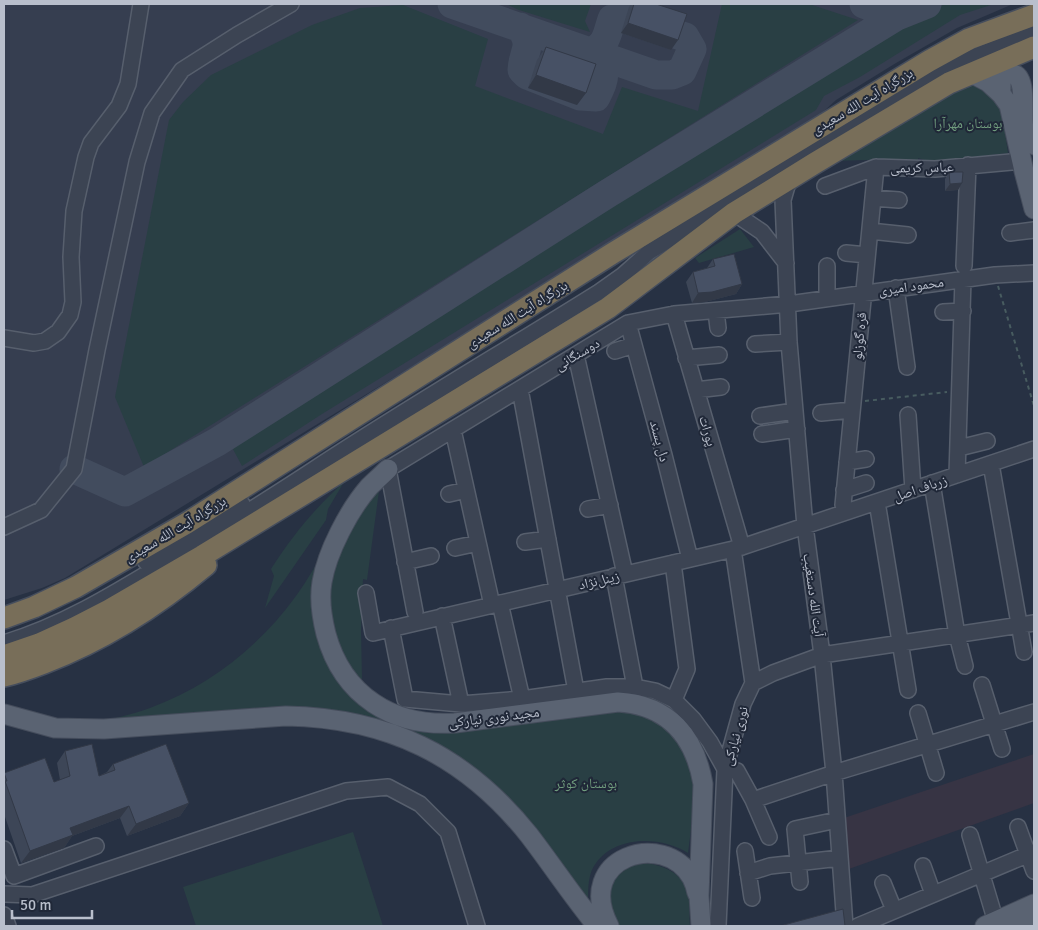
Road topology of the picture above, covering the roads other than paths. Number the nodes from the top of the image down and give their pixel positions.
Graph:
1 (141, 4) edge
2 (291, 4) edge
3 (1034, 15) edge
4 (1034, 27) edge
5 (1034, 32) edge
6 (1034, 47) edge
7 (971, 72) junction
8 (1002, 94) junction
9 (1034, 145) edge
10 (1028, 162) edge
11 (968, 165) junction
12 (876, 167) junction
13 (793, 176) junction
14 (825, 186) dead end
15 (873, 198) junction
16 (899, 200) dead end
17 (1034, 209) edge
18 (734, 213) junction
19 (1034, 230) edge
20 (870, 231) junction
21 (1010, 234) dead end
22 (908, 235) dead end
23 (846, 253) dead end
24 (868, 255) junction
25 (786, 263) junction
26 (827, 266) dead end
27 (964, 272) junction
28 (1034, 273) edge
29 (896, 288) junction
30 (864, 294) junction
31 (827, 298) junction
32 (788, 304) junction
33 (716, 311) junction
34 (962, 311) junction
35 (944, 312) dead end
36 (674, 314) junction
37 (628, 323) junction
38 (718, 328) dead end
39 (4, 338) edge
40 (789, 342) junction
41 (756, 344) dead end
42 (634, 345) junction
43 (615, 351) dead end
44 (576, 355) junction
45 (719, 355) dead end
46 (686, 358) junction
47 (907, 367) dead end
48 (721, 387) dead end
49 (520, 389) junction
50 (696, 390) junction
51 (852, 407) junction
52 (795, 411) junction
53 (821, 413) dead end
54 (760, 416) dead end
55 (908, 416) dead end
56 (797, 429) junction
57 (453, 430) junction
58 (762, 434) dead end
59 (987, 441) dead end
60 (959, 448) junction
61 (1034, 449) edge
62 (866, 459) dead end
63 (847, 462) junction
64 (991, 464) junction
65 (388, 470) junction
66 (957, 475) junction
67 (865, 479) dead end
68 (932, 483) junction
69 (466, 490) junction
70 (913, 490) junction
71 (449, 494) dead end
72 (878, 502) junction
73 (610, 505) junction
74 (588, 509) dead end
75 (257, 523) junction
76 (805, 526) junction
77 (4, 527) edge
78 (548, 538) junction
79 (525, 542) dead end
80 (478, 543) junction
81 (455, 548) dead end
82 (737, 548) junction
83 (431, 556) dead end
84 (690, 559) junction
85 (405, 562) junction
86 (673, 563) junction
87 (620, 575) junction
88 (557, 590) junction
89 (366, 593) dead end
90 (496, 604) junction
91 (415, 612) dead end
92 (442, 616) junction
93 (4, 618) edge
94 (1034, 623) edge
95 (1019, 626) junction
96 (391, 628) junction
97 (4, 633) edge
98 (957, 635) junction
99 (899, 642) junction
100 (4, 643) edge
101 (1024, 652) dead end
102 (822, 655) junction
103 (4, 656) edge
104 (965, 666) dead end
105 (4, 676) edge
106 (753, 683) junction
107 (982, 685) dead end
108 (635, 687) junction
109 (908, 690) dead end
110 (576, 691) junction
111 (522, 699) junction
112 (674, 700) junction
113 (462, 704) junction
114 (1034, 712) edge
115 (918, 713) dead end
116 (4, 714) edge
117 (994, 724) junction
118 (928, 743) junction
119 (1002, 749) dead end
120 (725, 769) junction
121 (834, 773) junction
122 (936, 773) dead end
123 (753, 800) junction
124 (837, 820) junction
125 (1018, 827) dead end
126 (970, 834) dead end
127 (769, 837) dead end
128 (96, 846) dead end
129 (4, 849) edge
130 (745, 851) dead end
131 (1031, 853) edge
132 (840, 858) junction
133 (798, 864) junction
134 (923, 866) dead end
135 (1034, 871) edge
136 (748, 873) junction
137 (981, 874) junction
138 (800, 882) dead end
139 (883, 883) dead end
140 (4, 894) edge
141 (933, 894) junction
142 (699, 896) junction
143 (752, 898) dead end
144 (1034, 904) edge
145 (894, 910) junction
146 (4, 915) edge
147 (1034, 919) edge
148 (990, 924) edge
149 (8, 926) edge
150 (478, 926) edge
151 (597, 926) edge
152 (609, 926) edge
153 (701, 926) edge
154 (718, 926) edge
155 (845, 926) edge
156 (858, 926) edge
157 (1017, 926) edge

1 - 39 street
2 - 77 street
3 - 93 highway, بزرگراه آیت الله سعیدی
4 - 97 street
5 - 100 street
6 - 7 highway, بزرگراه آیت الله سعیدی
7 - 8 main road
7 - 13 highway, بزرگراه آیت الله سعیدی
8 - 9 main road
8 - 10 main road
10 - 11 street, عباس کریمی
10 - 17 main road
11 - 12 street, عباس کریمی
11 - 27 street
12 - 14 street, عباس کریمی
12 - 15 street, قره گوزلو
13 - 18 highway, بزرگراه آیت الله سعیدی
13 - 25 street, آیت الله دستغیب
15 - 16 street
15 - 20 street, قره گوزلو
18 - 25 street
18 - 75 highway, بزرگراه آیت الله سعیدی
19 - 21 street
20 - 22 street
20 - 24 street, قره گوزلو
23 - 24 street
24 - 30 street, قره گوزلو
25 - 32 street, آیت الله دستغیب
26 - 31 street
27 - 28 street, محمود امیری
27 - 29 street, محمود امیری
27 - 34 street
29 - 30 street, محمود امیری
29 - 47 street
30 - 31 street, محمود امیری
30 - 51 street, قره گوزلو
31 - 32 street, محمود امیری
32 - 33 street, دوسنگانی
32 - 40 street, آیت الله دستغیب
33 - 36 street, دوسنگانی
33 - 38 street
34 - 35 street
34 - 60 street
36 - 37 street, دوسنگانی
36 - 46 street, پورات
37 - 42 street, دل پسند
37 - 44 street, دوسنگانی
40 - 41 street
40 - 52 street, آیت الله دستغیب
42 - 43 street
42 - 84 street, دل پسند
44 - 49 street, دوسنگانی
44 - 73 street
45 - 46 street
46 - 50 street, پورات
48 - 50 street
49 - 57 street, دوسنگانی
49 - 78 street
50 - 82 street, پورات
51 - 53 street
51 - 63 street, قره گوزلو
52 - 54 street
52 - 56 street, آیت الله دستغیب
55 - 70 street
56 - 58 street
56 - 76 street, آیت الله دستغیب
57 - 65 street, دوسنگانی
57 - 69 street
59 - 60 street
60 - 66 street
61 - 64 street, زرباف اصل
62 - 63 street
63 - 67 street, قره گوزلو
64 - 66 street, زرباف اصل
64 - 95 street
65 - 85 street
65 - 142 main road, مجید نوری نیارکی
66 - 68 street, زرباف اصل
68 - 70 street, زرباف اصل
68 - 98 street
69 - 71 street
69 - 80 street
70 - 72 street, زرباف اصل
72 - 76 street, زرباف اصل
72 - 99 street
73 - 74 street
73 - 87 street
75 - 103 highway
75 - 105 highway
76 - 82 street, زینل‌نژاد
76 - 102 street, آیت الله دستغیب
78 - 79 street
78 - 88 street
80 - 81 street
80 - 90 street
82 - 84 street, زینل‌نژاد
82 - 106 street, پورات
83 - 85 street
84 - 86 street, زینل‌نژاد
85 - 91 street
86 - 87 street, زینل‌نژاد
86 - 112 street
87 - 88 street, زینل‌نژاد
87 - 108 street
88 - 90 street, زینل‌نژاد
88 - 110 street
89 - 96 street, زینل‌نژاد
90 - 92 street, زینل‌نژاد
90 - 111 street
92 - 96 street, زینل‌نژاد
92 - 113 street
94 - 95 street
95 - 98 street
95 - 101 street
96 - 113 street
98 - 99 street
98 - 104 street
99 - 102 street
99 - 109 street
102 - 106 street
102 - 121 street, آیت الله دستغیب
106 - 120 street, نوری نیارکی
107 - 117 street
108 - 110 street
108 - 112 street
110 - 111 street
111 - 113 street
112 - 120 street
114 - 117 street
115 - 118 street
116 - 151 main road
117 - 118 street
117 - 119 street
118 - 121 street
118 - 122 street
120 - 123 street
120 - 154 street, نوری نیارکی
121 - 123 street
121 - 124 street, آیت الله دستغیب
123 - 127 street
124 - 132 street, آیت الله دستغیب
124 - 133 street
125 - 131 street
126 - 137 street
128 - 129 street
130 - 136 street
131 - 135 street
131 - 137 street
132 - 133 street
132 - 155 street, آیت الله دستغیب
133 - 136 street
133 - 138 street
134 - 141 street
136 - 143 street
137 - 141 street
137 - 148 street
139 - 145 street
140 - 150 street
141 - 145 street
142 - 152 main road
142 - 153 main road, مجید نوری نیارکی
144 - 148 main road
145 - 156 street
146 - 149 street
147 - 157 main road

